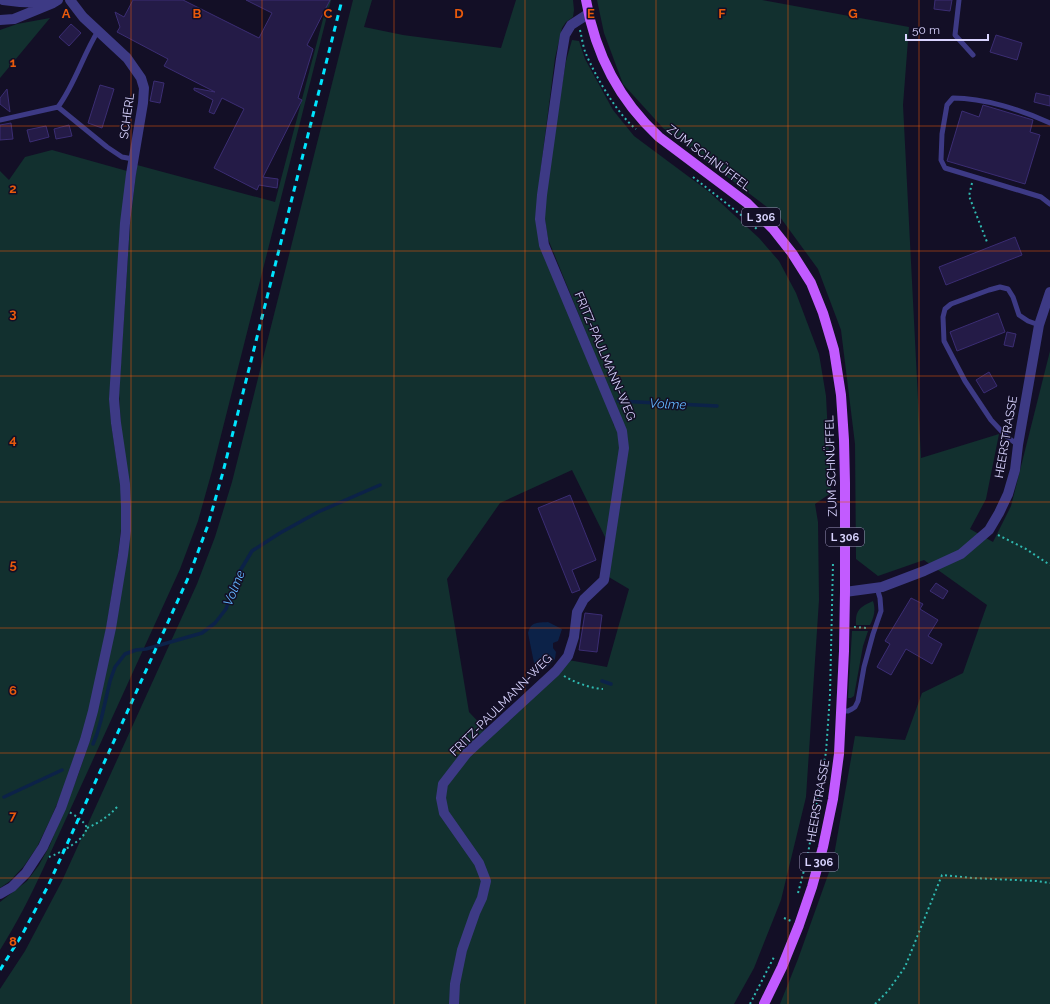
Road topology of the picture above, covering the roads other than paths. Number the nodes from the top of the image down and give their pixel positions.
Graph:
1 (3, 0) edge
2 (70, 0) edge
3 (586, 0) edge
4 (959, 0) edge
5 (55, 2) edge
6 (588, 14) junction
7 (0, 20) edge
8 (98, 31) junction
9 (973, 55) dead end
10 (58, 107) junction
11 (0, 120) edge
12 (1050, 123) edge
13 (133, 159) junction
14 (1050, 204) edge
15 (1050, 292) edge
16 (1039, 325) junction
17 (1018, 445) junction
18 (877, 588) junction
19 (845, 592) junction
20 (841, 711) junction
21 (0, 894) edge
22 (454, 1004) edge
23 (764, 1004) edge

1 - 5 street
2 - 8 street, SCHERL
3 - 6 main road, ZUM SCHNÜFFEL / L 306
4 - 9 lane
5 - 7 street
6 - 19 main road, ZUM SCHNÜFFEL / L 306
6 - 22 street, FRITZ-PAULMANN-WEG
8 - 10 lane
8 - 13 street, SCHERL
10 - 11 lane
10 - 13 lane
12 - 14 lane
13 - 21 street, SCHERL
15 - 16 street, HEERSTRASSE
16 - 17 street, HEERSTRASSE
16 - 17 lane
17 - 18 street, HEERSTRASSE
18 - 19 street, HEERSTRASSE
18 - 20 lane
19 - 20 main road, HEERSTRASSE / L 306
20 - 23 main road, HEERSTRASSE / L 306

